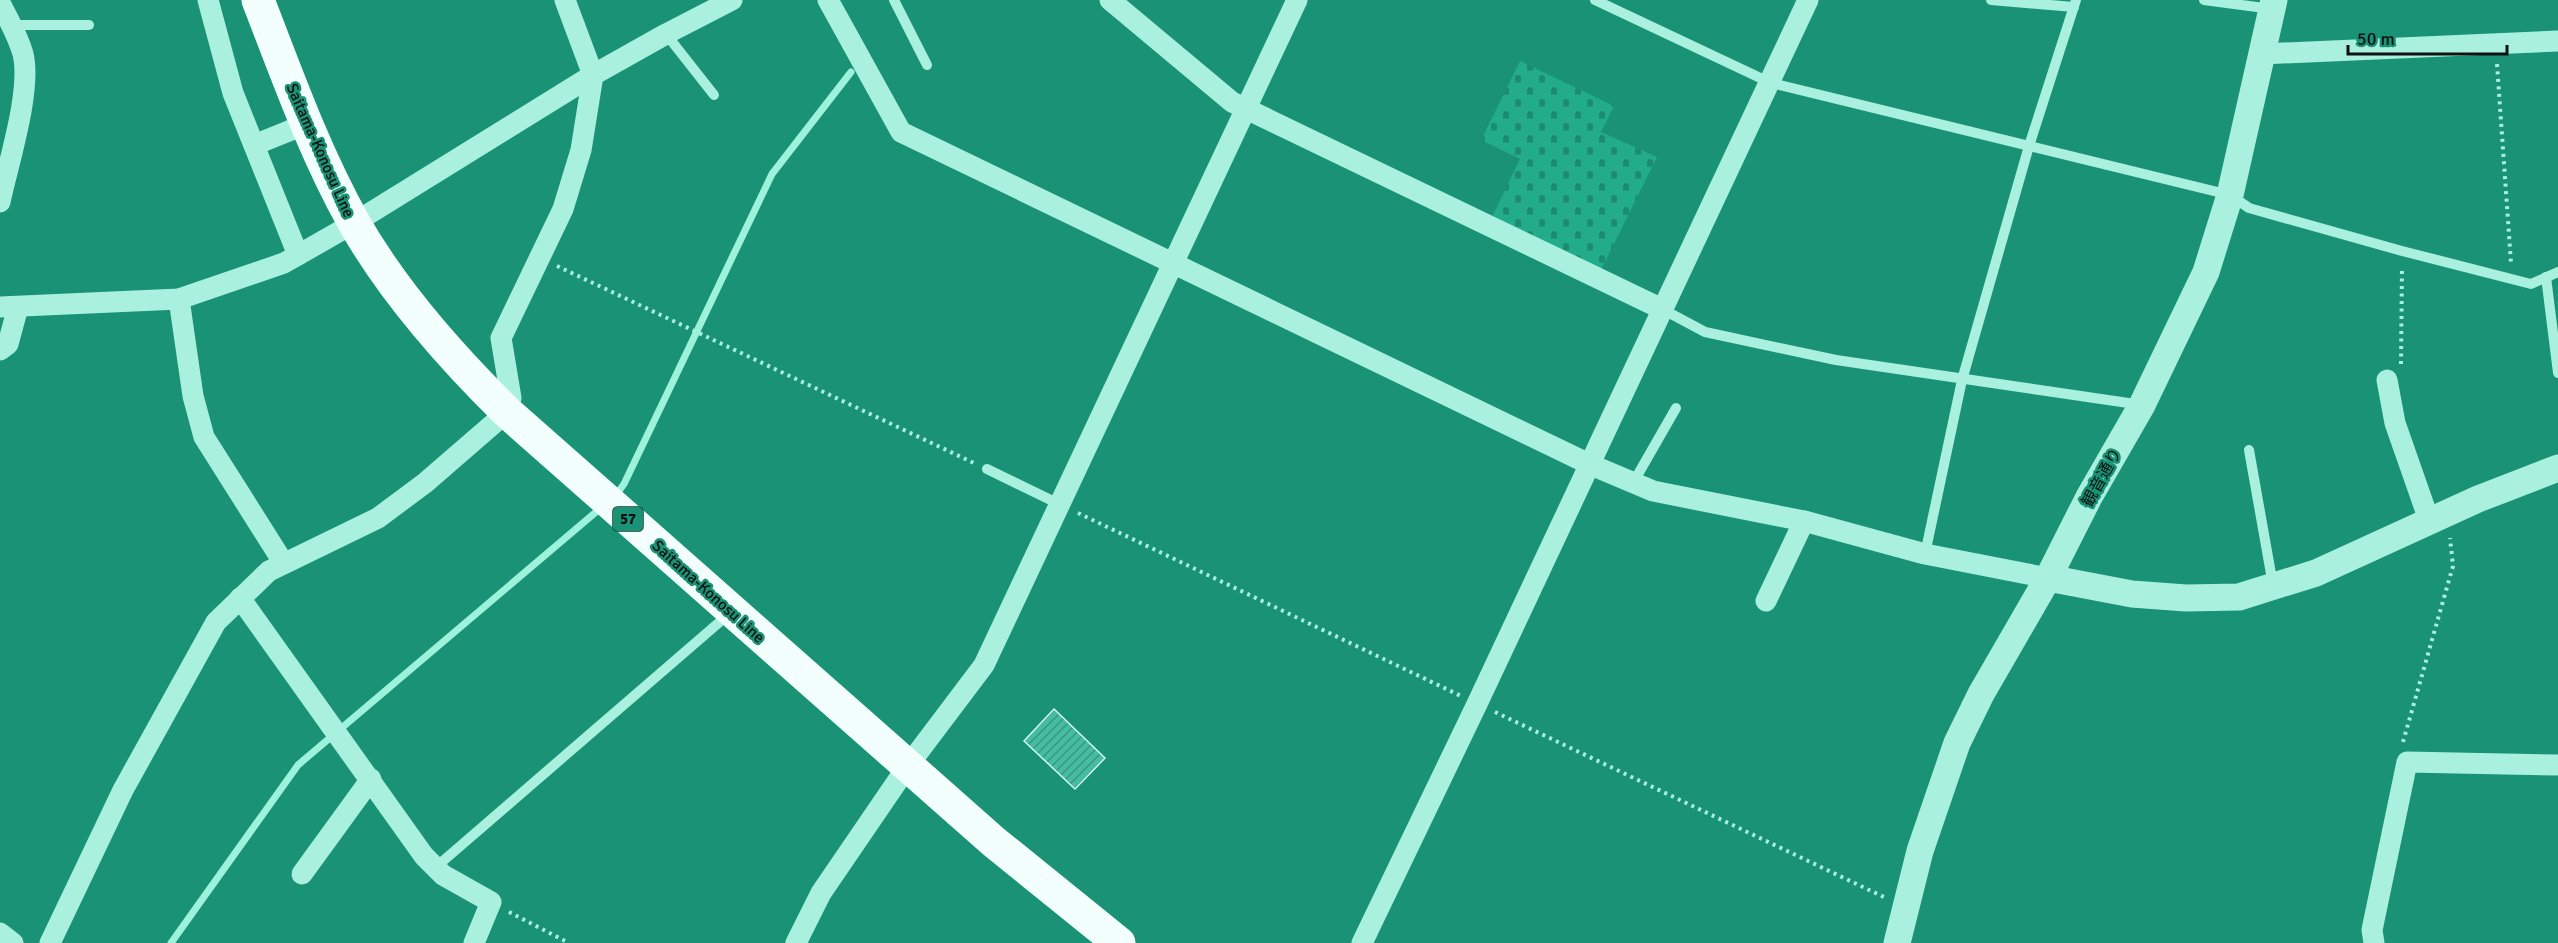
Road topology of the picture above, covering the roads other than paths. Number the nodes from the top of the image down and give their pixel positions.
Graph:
1 (208, 0) edge
2 (258, 0) edge
3 (565, 0) edge
4 (732, 0) edge
5 (828, 0) edge
6 (894, 0) edge
7 (1110, 0) edge
8 (1297, 0) edge
9 (1595, 0) edge
10 (1808, 0) edge
11 (1991, 0) edge
12 (1996, 0) edge
13 (2204, 0) edge
14 (0, 3) edge
15 (2075, 3) edge
16 (2273, 4) edge
17 (12, 25) junction
18 (89, 25) dead end
19 (666, 33) junction
20 (2558, 40) edge
21 (2261, 54) junction
22 (927, 65) dead end
23 (594, 75) junction
24 (1771, 82) junction
25 (714, 95) dead end
26 (1246, 108) junction
27 (306, 124) junction
28 (254, 145) junction
29 (2029, 146) junction
30 (2230, 195) junction
31 (0, 202) edge
32 (354, 223) junction
33 (298, 255) junction
34 (1173, 263) junction
35 (2558, 272) edge
36 (2546, 277) junction
37 (179, 298) junction
38 (9, 307) edge
39 (1662, 309) junction
40 (0, 350) edge
41 (2558, 373) edge
42 (1962, 380) junction
43 (2387, 380) dead end
44 (2142, 405) junction
45 (1676, 408) dead end
46 (507, 412) junction
47 (2249, 450) dead end
48 (1590, 464) junction
49 (2558, 468) edge
50 (987, 469) road end
51 (1633, 483) junction
52 (1059, 504) junction
53 (1804, 521) junction
54 (2430, 523) junction
55 (1925, 554) junction
56 (283, 562) junction
57 (2048, 578) junction
58 (2273, 587) junction
59 (240, 598) junction
60 (1766, 601) dead end
61 (732, 611) junction
62 (2558, 765) edge
63 (907, 767) junction
64 (371, 779) junction
65 (436, 867) junction
66 (302, 874) dead end
67 (0, 933) edge
68 (13, 943) edge
69 (50, 943) edge
70 (474, 943) edge
71 (796, 943) edge
72 (1119, 943) edge
73 (1362, 943) edge
74 (1897, 943) edge
75 (2374, 943) edge

1 - 28 street
2 - 27 main road, Saitama-Konosu Line / 57
3 - 23 street
4 - 19 street
5 - 34 street
6 - 22 lane
7 - 26 street
8 - 26 street
9 - 24 lane
10 - 24 street
11 - 12 lane
12 - 15 lane
13 - 16 lane
14 - 17 street
15 - 29 lane
16 - 21 street, 観音通り
17 - 18 lane
17 - 31 street
19 - 23 street
19 - 25 lane
20 - 21 street
21 - 30 street, 観音通り
23 - 32 street
23 - 46 street
24 - 29 lane
24 - 39 street
26 - 34 street
26 - 39 street
27 - 28 street
27 - 32 main road, Saitama-Konosu Line / 57
28 - 33 street
29 - 30 lane
29 - 42 lane
30 - 36 lane
30 - 44 street, 観音通り
32 - 33 street
32 - 46 main road, Saitama-Konosu Line / 57
33 - 37 street
34 - 48 street
34 - 52 street
35 - 36 lane
36 - 41 lane
37 - 38 street
37 - 56 street
38 - 40 street
39 - 42 lane
39 - 48 street
42 - 44 lane
42 - 55 lane
43 - 54 street
44 - 57 street, 観音通り
45 - 51 lane
46 - 56 street
46 - 61 main road, Saitama-Konosu Line / 57
47 - 58 lane
48 - 51 street
48 - 73 street
49 - 54 street
50 - 52 lane
51 - 53 street
52 - 63 street
53 - 55 street
53 - 60 street
54 - 58 street
55 - 57 street
56 - 59 street
57 - 58 street
57 - 74 street, 観音通り
59 - 64 street
59 - 69 street
61 - 63 main road, Saitama-Konosu Line / 57
61 - 65 lane
62 - 75 street
63 - 71 street
63 - 72 main road, Saitama-Konosu Line / 57
64 - 65 street
64 - 66 street
65 - 70 street
67 - 68 street

